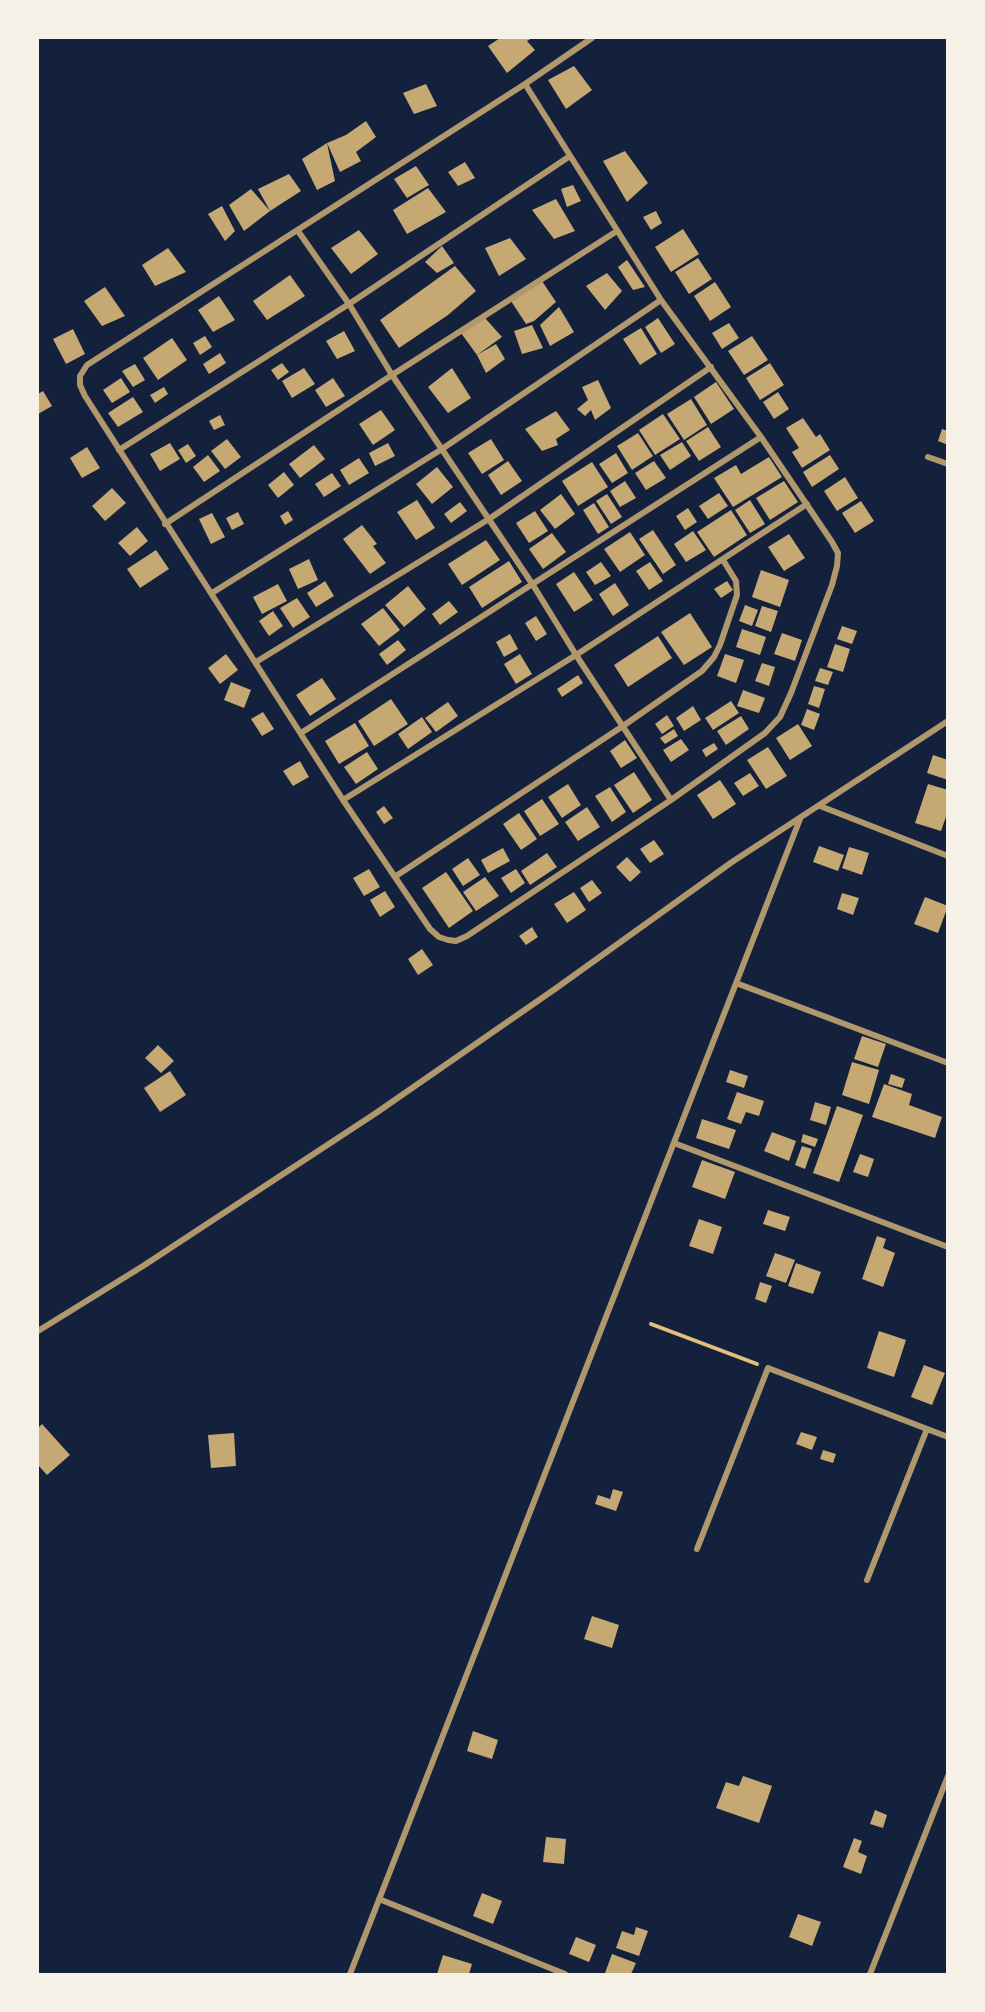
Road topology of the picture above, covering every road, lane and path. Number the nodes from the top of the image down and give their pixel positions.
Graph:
1 (592, 38) edge
2 (525, 84) junction
3 (570, 156) junction
4 (298, 231) junction
5 (617, 231) junction
6 (661, 300) junction
7 (349, 303) junction
8 (711, 367) junction
9 (392, 375) junction
10 (761, 437) junction
11 (442, 449) junction
12 (119, 450) junction
13 (928, 457) dead end
14 (948, 464) edge
15 (807, 504) junction
16 (489, 519) junction
17 (165, 524) junction
18 (723, 560) junction
19 (533, 585) junction
20 (212, 593) junction
21 (576, 655) junction
22 (256, 662) junction
23 (948, 721) edge
24 (622, 726) junction
25 (301, 734) junction
26 (343, 800) junction
27 (671, 800) junction
28 (819, 806) junction
29 (800, 819) junction
30 (948, 856) edge
31 (396, 876) junction
32 (736, 983) junction
33 (948, 1062) edge
34 (674, 1143) junction
35 (948, 1247) edge
36 (651, 1324) dead end
37 (38, 1331) edge
38 (768, 1368) junction
39 (927, 1429) junction
40 (948, 1437) edge
41 (697, 1549) dead end
42 (867, 1580) dead end
43 (948, 1776) edge
44 (379, 1899) junction
45 (350, 1974) edge
46 (565, 1974) edge
47 (870, 1974) edge

1 - 2 street
2 - 3 street
2 - 4 street
3 - 5 street
3 - 7 street
4 - 7 street
4 - 12 street
5 - 6 street
5 - 9 street
6 - 8 street
6 - 11 street
7 - 9 street
7 - 12 street
8 - 10 street
8 - 16 street
9 - 11 street
9 - 17 street
10 - 15 street
10 - 19 street
11 - 16 street
11 - 20 street
12 - 17 street
13 - 14 street
15 - 18 street
15 - 27 street
16 - 19 street
16 - 22 street
17 - 20 street
18 - 21 street
18 - 24 street
19 - 21 street
19 - 25 street
20 - 22 street
21 - 24 street
21 - 26 street
22 - 25 street
23 - 28 street
24 - 27 street
24 - 31 street
25 - 26 street
26 - 31 street
27 - 31 street
28 - 29 street
28 - 30 street
29 - 32 street
29 - 37 street
32 - 33 street
32 - 34 street
34 - 35 street
34 - 44 street
36 - 38 path
38 - 39 street
38 - 41 street
39 - 40 street
39 - 42 street
43 - 47 street
44 - 45 street
44 - 46 street

